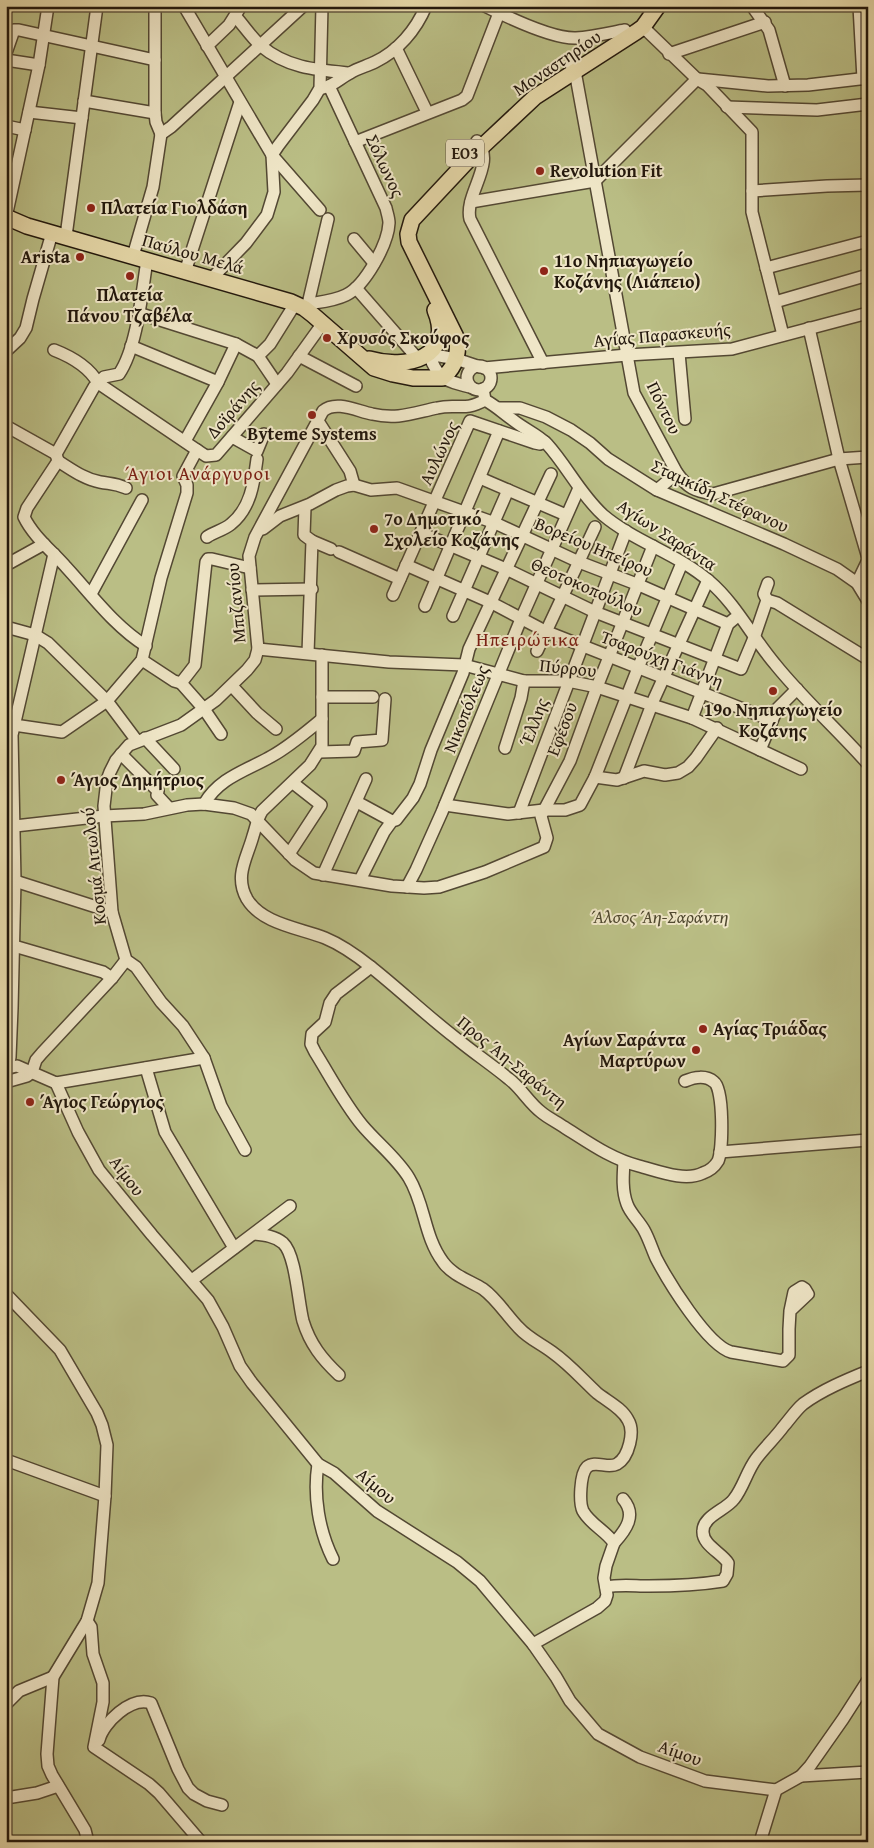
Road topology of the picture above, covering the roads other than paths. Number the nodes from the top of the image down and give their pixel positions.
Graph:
1 (48, 6) edge
2 (97, 6) edge
3 (184, 6) edge
4 (303, 6) edge
5 (322, 6) edge
6 (426, 6) edge
7 (485, 6) edge
8 (752, 6) edge
9 (859, 6) edge
10 (650, 7) edge
11 (155, 8) dead end
12 (499, 10) edge
13 (238, 11) edge
14 (765, 22) junction
15 (643, 27) junction
16 (626, 30) junction
17 (44, 36) junction
18 (260, 45) junction
19 (91, 46) junction
20 (207, 46) junction
21 (396, 48) junction
22 (6, 52) edge
23 (670, 54) junction
24 (6, 60) edge
25 (155, 60) junction
26 (39, 66) junction
27 (573, 68) junction
28 (321, 71) junction
29 (350, 73) junction
30 (225, 77) junction
31 (866, 78) edge
32 (696, 79) junction
33 (786, 86) junction
34 (325, 87) junction
35 (84, 101) junction
36 (240, 102) junction
37 (868, 104) edge
38 (727, 107) junction
39 (29, 112) junction
40 (427, 112) junction
41 (155, 113) junction
42 (82, 118) junction
43 (6, 126) edge
44 (26, 130) junction
45 (162, 134) junction
46 (355, 142) junction
47 (479, 144) junction
48 (272, 155) junction
49 (595, 181) junction
50 (868, 185) edge
51 (752, 191) junction
52 (471, 202) junction
53 (320, 210) dead end
54 (6, 217) edge
55 (328, 220) dead end
56 (59, 234) junction
57 (354, 239) dead end
58 (868, 241) edge
59 (140, 258) junction
60 (374, 263) junction
61 (766, 268) junction
62 (185, 272) junction
63 (868, 275) edge
64 (211, 279) junction
65 (356, 288) junction
66 (775, 302) junction
67 (302, 305) junction
68 (868, 312) edge
69 (138, 313) junction
70 (323, 324) junction
71 (809, 328) junction
72 (783, 335) junction
73 (236, 344) junction
74 (131, 346) junction
75 (54, 350) dead end
76 (6, 352) edge
77 (356, 352) junction
78 (679, 353) junction
79 (258, 356) junction
80 (299, 356) junction
81 (627, 356) junction
82 (423, 357) junction
83 (456, 358) junction
84 (543, 363) junction
85 (485, 371) junction
86 (442, 378) junction
87 (218, 382) junction
88 (98, 383) junction
89 (277, 384) junction
90 (356, 386) dead end
91 (470, 387) junction
92 (484, 395) junction
93 (499, 408) junction
94 (685, 418) dead end
95 (318, 421) junction
96 (6, 426) edge
97 (499, 431) junction
98 (264, 434) dead end
99 (232, 437) junction
100 (185, 441) junction
101 (545, 442) junction
102 (197, 450) junction
103 (257, 455) junction
104 (57, 457) junction
105 (868, 457) edge
106 (839, 460) junction
107 (678, 473) junction
108 (551, 474) dead end
109 (480, 478) junction
110 (354, 485) junction
111 (126, 488) dead end
112 (579, 488) junction
113 (508, 490) junction
114 (658, 490) junction
115 (142, 500) dead end
116 (436, 501) junction
117 (537, 503) junction
118 (305, 507) junction
119 (466, 512) junction
120 (566, 515) junction
121 (495, 523) junction
122 (595, 527) dead end
123 (626, 532) junction
124 (421, 533) junction
125 (522, 536) junction
126 (255, 537) junction
127 (207, 538) dead end
128 (312, 541) junction
129 (44, 544) junction
130 (451, 546) junction
131 (653, 546) junction
132 (550, 549) junction
133 (6, 551) edge
134 (54, 554) junction
135 (479, 558) junction
136 (868, 559) edge
137 (579, 562) junction
138 (9, 563) edge
139 (682, 563) junction
140 (406, 565) junction
141 (250, 568) junction
142 (506, 569) junction
143 (609, 573) junction
144 (437, 578) junction
145 (400, 579) junction
146 (708, 580) junction
147 (768, 583) dead end
148 (536, 584) junction
149 (862, 584) edge
150 (639, 585) junction
151 (312, 589) junction
152 (252, 590) junction
153 (464, 590) junction
154 (91, 594) junction
155 (393, 595) dead end
156 (562, 597) junction
157 (668, 598) junction
158 (767, 600) junction
159 (868, 601) edge
160 (490, 602) junction
161 (425, 606) dead end
162 (695, 609) junction
163 (595, 612) junction
164 (739, 615) junction
165 (453, 616) dead end
166 (521, 619) junction
167 (623, 623) junction
168 (728, 624) junction
169 (6, 627) edge
170 (546, 632) junction
171 (652, 634) junction
172 (35, 635) junction
173 (754, 638) junction
174 (678, 645) junction
175 (146, 646) junction
176 (582, 646) junction
177 (258, 649) junction
178 (537, 651) dead end
179 (308, 653) junction
180 (322, 655) junction
181 (609, 657) junction
182 (714, 658) junction
183 (868, 659) edge
184 (142, 660) junction
185 (464, 665) junction
186 (638, 668) junction
187 (499, 674) junction
188 (663, 678) junction
189 (524, 681) junction
190 (568, 682) junction
191 (181, 683) junction
192 (232, 686) junction
193 (597, 687) junction
194 (797, 689) junction
195 (701, 692) junction
196 (627, 696) junction
197 (322, 697) junction
198 (107, 701) junction
199 (652, 704) junction
200 (204, 709) junction
201 (692, 718) junction
202 (322, 719) junction
203 (771, 720) junction
204 (14, 725) junction
205 (716, 728) junction
206 (276, 729) dead end
207 (221, 734) dead end
208 (141, 739) junction
209 (505, 748) dead end
210 (760, 750) junction
211 (320, 752) junction
212 (121, 754) junction
213 (868, 764) edge
214 (174, 769) dead end
215 (801, 769) dead end
216 (595, 777) junction
217 (624, 778) junction
218 (366, 780) dead end
219 (293, 783) junction
220 (357, 802) junction
221 (204, 804) junction
222 (445, 805) junction
223 (169, 808) junction
224 (544, 810) junction
225 (519, 812) junction
226 (104, 816) junction
227 (257, 820) junction
228 (392, 821) junction
229 (15, 826) junction
230 (289, 854) junction
231 (323, 875) junction
232 (360, 880) junction
233 (15, 881) junction
234 (407, 887) junction
235 (112, 912) junction
236 (10, 930) edge
237 (14, 946) junction
238 (126, 960) junction
239 (371, 967) junction
240 (112, 978) junction
241 (204, 1058) junction
242 (10, 1064) edge
243 (146, 1068) junction
244 (32, 1072) junction
245 (685, 1080) dead end
246 (6, 1082) edge
247 (56, 1083) junction
248 (868, 1140) edge
249 (245, 1150) dead end
250 (720, 1152) junction
251 (624, 1162) junction
252 (290, 1206) dead end
253 (254, 1234) junction
254 (234, 1248) junction
255 (192, 1280) junction
256 (6, 1294) edge
257 (790, 1311) dead end
258 (868, 1371) edge
259 (339, 1375) dead end
260 (6, 1460) edge
261 (318, 1464) junction
262 (105, 1496) junction
263 (623, 1499) dead end
264 (614, 1544) junction
265 (333, 1559) dead end
266 (606, 1587) junction
267 (87, 1621) junction
268 (533, 1644) junction
269 (53, 1677) junction
270 (868, 1680) edge
271 (6, 1704) edge
272 (97, 1749) junction
273 (868, 1772) edge
274 (801, 1776) junction
275 (58, 1786) junction
276 (776, 1790) junction
277 (6, 1798) edge
278 (222, 1805) dead end
279 (88, 1842) edge
280 (201, 1842) edge
281 (760, 1842) edge

1 - 17 street
2 - 19 street
3 - 20 street
4 - 18 street
5 - 28 street
6 - 21 street
7 - 12 street
8 - 14 street
9 - 31 street
10 - 15 main road, Μοναστηρίου / ΕΟ3
10 - 16 main road, Μοναστηρίου / ΕΟ3
11 - 25 street
12 - 16 street
12 - 40 street
13 - 18 street
13 - 20 street
14 - 23 street
14 - 33 street
15 - 23 street
15 - 27 main road, Μοναστηρίου / ΕΟ3
16 - 27 main road, Μοναστηρίου / ΕΟ3
17 - 19 street
17 - 22 street
17 - 26 street
18 - 28 street
18 - 30 street
19 - 25 street
19 - 35 street
20 - 30 street
21 - 29 street
21 - 40 street
23 - 32 street
24 - 26 street
25 - 41 street
26 - 39 street
27 - 47 main road, Μοναστηρίου / ΕΟ3
27 - 49 street, Πόντου
28 - 29 street
28 - 34 street
29 - 34 street
30 - 36 street
30 - 45 street
31 - 33 street
32 - 33 street
32 - 38 street
32 - 49 street
34 - 46 street, Σόλωνος
34 - 48 street
35 - 41 street
35 - 42 street
36 - 48 street
36 - 62 street
37 - 38 street
38 - 51 street
39 - 42 street
39 - 44 street
40 - 46 street
41 - 45 street
42 - 56 street
43 - 44 street
44 - 54 street
45 - 59 street
46 - 60 street, Σόλωνος
47 - 52 street
47 - 82 main road, Μοναστηρίου / ΕΟ3
47 - 83 main road, Μοναστηρίου / ΕΟ3
48 - 53 street
48 - 64 street
49 - 52 street
49 - 81 street, Πόντου
50 - 51 street
51 - 61 street
52 - 84 street
54 - 56 main road, Παύλου Μελά
55 - 67 street
56 - 59 main road, Παύλου Μελά
56 - 76 street
57 - 60 street
58 - 61 street
59 - 62 main road, Παύλου Μελά
59 - 69 street
60 - 65 street, Σόλωνος
61 - 66 street
62 - 64 main road, Παύλου Μελά
63 - 66 street
64 - 67 main road, Παύλου Μελά
65 - 67 street, Σόλωνος
65 - 82 street
66 - 72 street
67 - 70 main road, Παύλου Μελά
67 - 79 street
68 - 71 street, Αγίας Παρασκευής
69 - 73 street
69 - 74 street
70 - 77 main road, Παύλου Μελά
70 - 80 street, Δοϊράνης
71 - 72 street, Αγίας Παρασκευής
71 - 106 street
72 - 78 street, Αγίας Παρασκευής
73 - 79 street
73 - 87 street
74 - 87 street
74 - 88 street
75 - 88 street
77 - 82 main road, Παύλου Μελά
77 - 86 main road, Παύλου Μελά
78 - 81 street, Αγίας Παρασκευής
78 - 94 street
79 - 89 street
80 - 89 street, Δοϊράνης
80 - 90 street
81 - 84 street, Αγίας Παρασκευής
81 - 107 street, Πόντου
82 - 83 street
82 - 86 street
83 - 85 street
83 - 86 main road
84 - 85 street, Αγίας Παρασκευής
85 - 91 street
85 - 92 street
86 - 91 street
87 - 100 street
88 - 100 street
88 - 104 street
89 - 99 street, Δοϊράνης
91 - 92 street
92 - 93 street, Αγίων Σαράντα
92 - 95 street, Μπιζανίου
93 - 101 street, Αγίων Σαράντα
93 - 114 street, Σταμκίδη Στέφανου
95 - 110 street
95 - 126 street, Μπιζανίου
96 - 104 street
97 - 101 street, Αυλώνος
97 - 109 street
97 - 116 street, Αυλώνος
98 - 103 street
99 - 102 street, Δοϊράνης
99 - 103 street
100 - 102 street
101 - 112 street, Αγίων Σαράντα
102 - 175 street, Δοϊράνης
103 - 127 street
104 - 111 street
104 - 129 street
105 - 106 street, Πόντου
106 - 107 street, Πόντου
106 - 136 street
107 - 114 street
108 - 117 street
109 - 113 street
109 - 119 street
110 - 116 street, Βορείου Ηπείρου
110 - 118 street, Βορείου Ηπείρου
112 - 120 street, Νικοπόλεως
112 - 123 street, Αγίων Σαράντα
113 - 117 street
113 - 121 street
114 - 149 street, Σταμκίδη Στέφανου
115 - 154 street
116 - 119 street, Βορείου Ηπείρου
116 - 124 street, Αυλώνος
117 - 120 street
117 - 125 street
118 - 126 street, Βορείου Ηπείρου
118 - 128 street
119 - 121 street, Βορείου Ηπείρου
119 - 130 street
120 - 132 street, Νικοπόλεως
121 - 125 street, Βορείου Ηπείρου
121 - 135 street
122 - 137 street
123 - 131 street, Αγίων Σαράντα
123 - 143 street, Έλλης
124 - 130 street, Θεοτοκοπούλου
124 - 140 street, Αυλώνος
125 - 132 street, Βορείου Ηπείρου
125 - 142 street
126 - 141 street, Μπιζανίου
128 - 145 street
128 - 151 street
129 - 134 street
129 - 138 street
130 - 135 street, Θεοτοκοπούλου
130 - 144 street
131 - 139 street, Αγίων Σαράντα
131 - 150 street, Εφέσου
132 - 137 street, Βορείου Ηπείρου
132 - 148 street, Νικοπόλεως
133 - 138 street
134 - 154 street
134 - 172 street
135 - 142 street, Θεοτοκοπούλου
135 - 153 street
136 - 149 street
137 - 143 street, Βορείου Ηπείρου
137 - 156 street
139 - 146 street, Αγίων Σαράντα
139 - 157 street
140 - 144 street, Τσαρούχη Γιάννη
140 - 145 street, Αυλώνος
141 - 152 street, Μπιζανίου
141 - 191 street
142 - 148 street, Θεοτοκοπούλου
142 - 160 street
143 - 150 street, Βορείου Ηπείρου
143 - 163 street, Έλλης
144 - 153 street, Τσαρούχη Γιάννη
144 - 161 street
145 - 155 street, Αυλώνος
146 - 162 street
146 - 164 street, Αγίων Σαράντα
147 - 158 street
148 - 156 street, Θεοτοκοπούλου
148 - 166 street, Νικοπόλεως
149 - 159 street, Σταμκίδη Στέφανου
150 - 157 street, Βορείου Ηπείρου
150 - 167 street, Εφέσου
151 - 152 street
151 - 179 street
152 - 177 street, Μπιζανίου
153 - 160 street, Τσαρούχη Γιάννη
153 - 165 street
154 - 175 street
156 - 163 street, Θεοτοκοπούλου
156 - 170 street
157 - 162 street, Βορείου Ηπείρου
157 - 171 street
158 - 173 street
158 - 183 street
160 - 166 street, Τσαρούχη Γιάννη
160 - 185 street
162 - 168 street, Βορείου Ηπείρου
162 - 174 street
163 - 167 street, Θεοτοκοπούλου
163 - 176 street, Έλλης
164 - 168 street
164 - 173 street, Αγίων Σαράντα
166 - 170 street, Τσαρούχη Γιάννη
166 - 187 street, Νικοπόλεως
167 - 171 street, Θεοτοκοπούλου
167 - 181 street, Εφέσου
168 - 182 street
169 - 172 street
170 - 176 street, Τσαρούχη Γιάννη
170 - 178 street
171 - 174 street, Θεοτοκοπούλου
171 - 186 street
172 - 198 street
172 - 204 street
173 - 182 street, Θεοτοκοπούλου
173 - 194 street, Αγίων Σαράντα
174 - 182 street, Θεοτοκοπούλου
174 - 188 street
175 - 184 street, Δοϊράνης
176 - 181 street, Τσαρούχη Γιάννη
176 - 190 street, Έλλης
177 - 179 street, Πύρρου
177 - 192 street, Μπιζανίου
179 - 180 street, Πύρρου
180 - 185 street, Πύρρου
180 - 197 street
181 - 186 street, Τσαρούχη Γιάννη
181 - 193 street, Εφέσου
182 - 195 street
184 - 191 street
184 - 198 street
185 - 187 street, Πύρρου
185 - 228 street
186 - 188 street, Τσαρούχη Γιάννη
186 - 196 street
187 - 189 street, Πύρρου
187 - 222 street, Νικοπόλεως
188 - 195 street, Τσαρούχη Γιάννη
188 - 199 street
189 - 190 street, Πύρρου
189 - 209 street
190 - 193 street, Πύρρου
190 - 225 street, Έλλης
191 - 200 street
192 - 200 street, Μπιζανίου
192 - 206 street
193 - 196 street, Πύρρου
193 - 224 street, Εφέσου
194 - 203 street
194 - 213 street, Αγίων Σαράντα
195 - 201 street
195 - 203 street, Τσαρούχη Γιάννη
196 - 199 street, Πύρρου
196 - 216 street
197 - 202 street
197 - 211 street
198 - 204 street
198 - 208 street
199 - 201 street, Πύρρου
199 - 217 street
200 - 207 street
200 - 208 street, Μπιζανίου
201 - 205 street, Πύρρου
202 - 211 street
202 - 221 street
203 - 210 street
204 - 229 street
205 - 210 street, Πύρρου
205 - 217 street
208 - 212 street, Κοσμά Αιτωλού
208 - 214 street
210 - 215 street, Πύρρου
211 - 219 street
212 - 223 street
212 - 226 street, Κοσμά Αιτωλού
216 - 217 street
216 - 224 street
218 - 220 street
219 - 227 street
219 - 230 street
220 - 228 street
220 - 231 street
221 - 223 street
221 - 227 street
222 - 225 street
222 - 234 street, Νικοπόλεως
223 - 226 street
224 - 225 street
224 - 234 street
226 - 229 street
226 - 235 street, Κοσμά Αιτωλού
227 - 230 street
227 - 239 street, Προς Άη-Σαράντη
228 - 232 street
229 - 233 street
230 - 231 street
231 - 232 street
232 - 234 street
233 - 235 street
233 - 236 street
235 - 238 street, Κοσμά Αιτωλού
236 - 237 street
237 - 240 street
237 - 242 street
238 - 240 street
238 - 241 street, Κοσμά Αιτωλού
239 - 251 street, Προς Άη-Σαράντη
239 - 264 street
240 - 244 street
241 - 243 street
241 - 249 street, Κοσμά Αιτωλού
242 - 244 street
242 - 246 street
243 - 247 street
243 - 254 street
244 - 246 street
244 - 247 street
245 - 250 street
247 - 255 street, Αίμου
248 - 250 street
250 - 251 street, Προς Άη-Σαράντη
251 - 257 street
252 - 253 street
253 - 254 street
253 - 259 street
254 - 255 street
255 - 261 street, Αίμου
256 - 262 street
258 - 266 street
260 - 262 street
261 - 265 street
261 - 268 street, Αίμου
262 - 267 street
263 - 264 street
264 - 266 street
266 - 268 street
267 - 269 street
267 - 272 street
268 - 276 street, Αίμου
269 - 271 street
269 - 275 street
270 - 274 street
272 - 278 street
272 - 280 street
273 - 274 street
274 - 276 street
275 - 277 street
275 - 279 street
276 - 281 street

